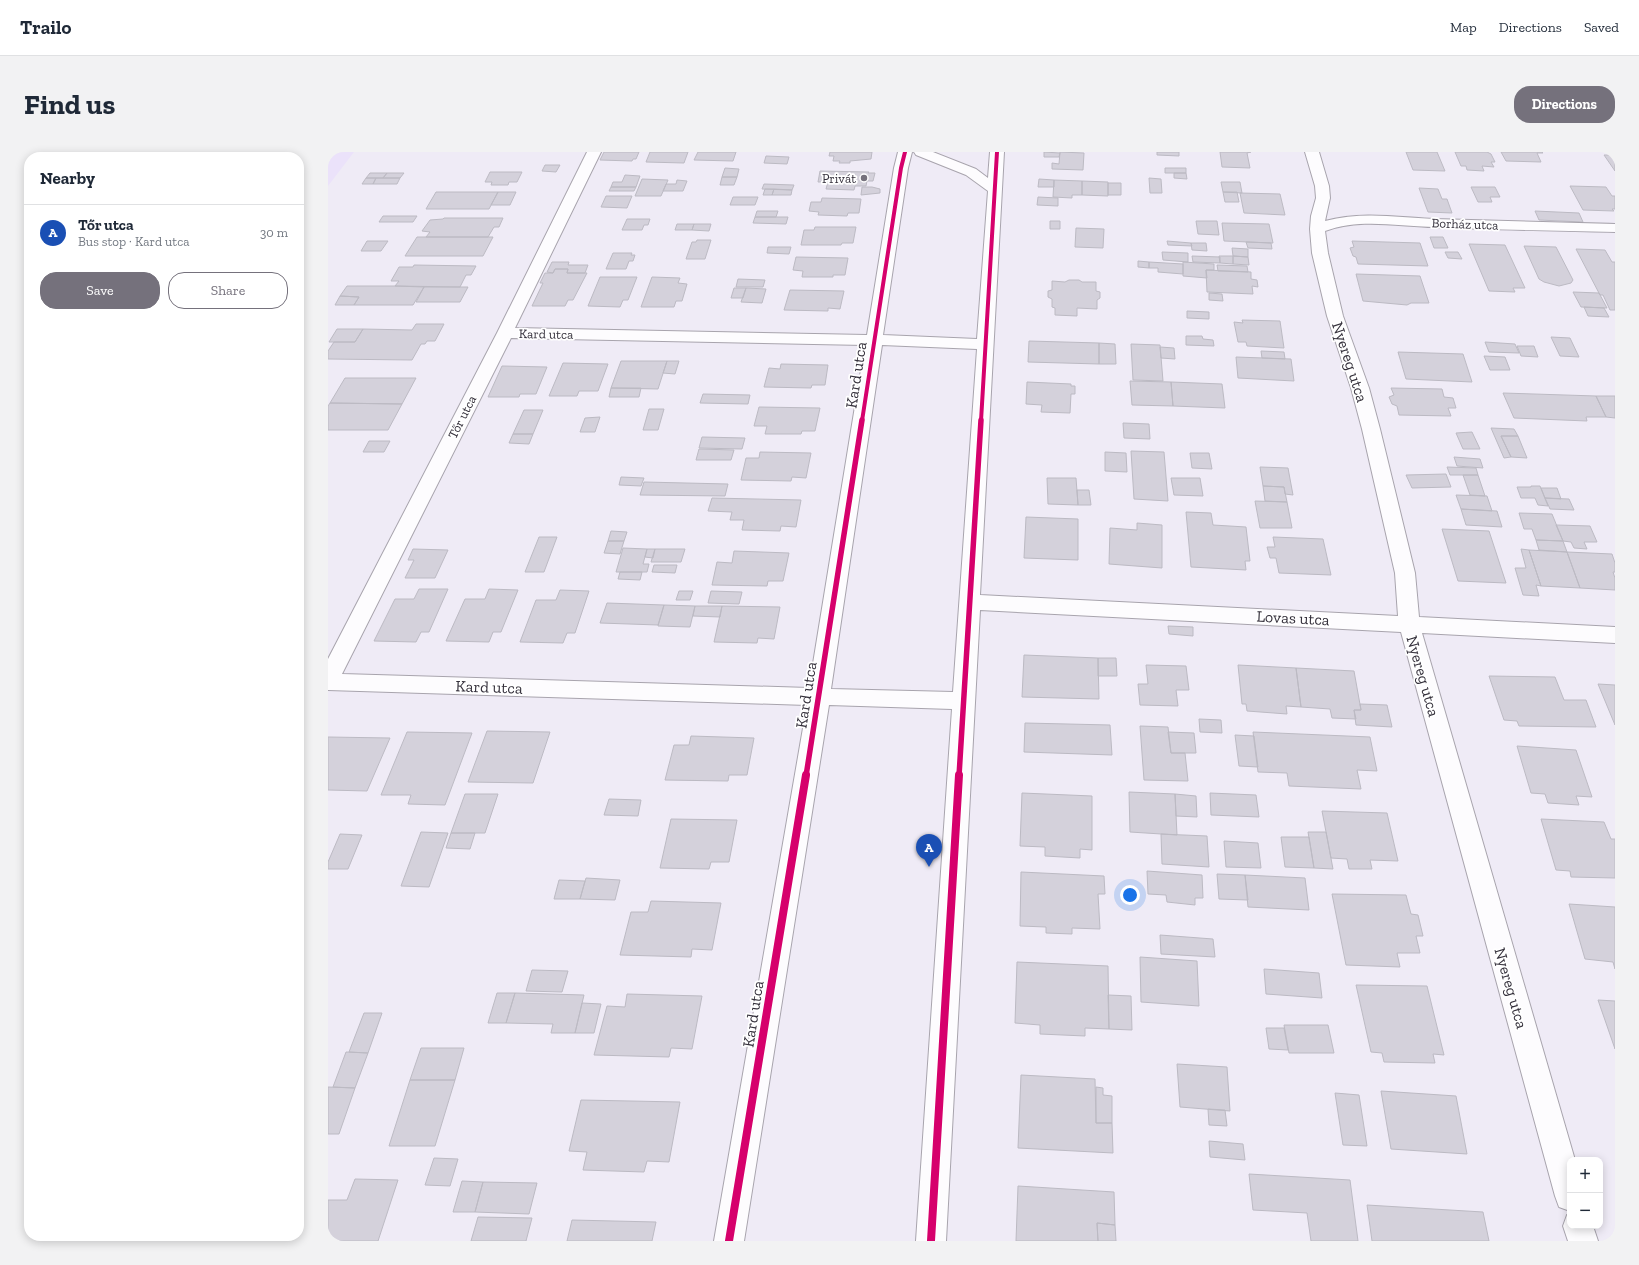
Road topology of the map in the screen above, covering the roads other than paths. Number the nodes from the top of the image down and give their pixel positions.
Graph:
1 (594, 152) edge
2 (905, 152) edge
3 (921, 152) edge
4 (997, 152) edge
5 (1312, 152) edge
6 (994, 189) junction
7 (1324, 198) junction
8 (1376, 219) junction
9 (1615, 228) edge
10 (1318, 229) junction
11 (505, 333) junction
12 (875, 340) junction
13 (985, 344) junction
14 (970, 602) junction
15 (1408, 624) junction
16 (1615, 635) edge
17 (328, 681) edge
18 (819, 697) junction
19 (963, 701) junction
20 (1569, 1193) edge
21 (1579, 1229) edge
22 (729, 1241) edge
23 (931, 1241) edge
24 (1583, 1241) edge

1 - 11 street, Tőr utca
2 - 12 street, Kard utca
3 - 6 street
4 - 6 street
5 - 7 street, Nyereg utca
6 - 13 street
7 - 8 street
7 - 10 street, Nyereg utca
8 - 9 street, Borház utca
8 - 10 street, Borház utca
10 - 15 street, Nyereg utca
11 - 12 street, Kard utca
11 - 17 street, Tőr utca
12 - 13 street
12 - 18 street, Kard utca
13 - 14 street
14 - 15 street, Lovas utca
14 - 19 street
15 - 16 street, Lovas utca
15 - 20 street, Nyereg utca
17 - 18 street, Kard utca
18 - 19 street, Kard utca
18 - 22 street, Kard utca
19 - 23 street
21 - 24 street

